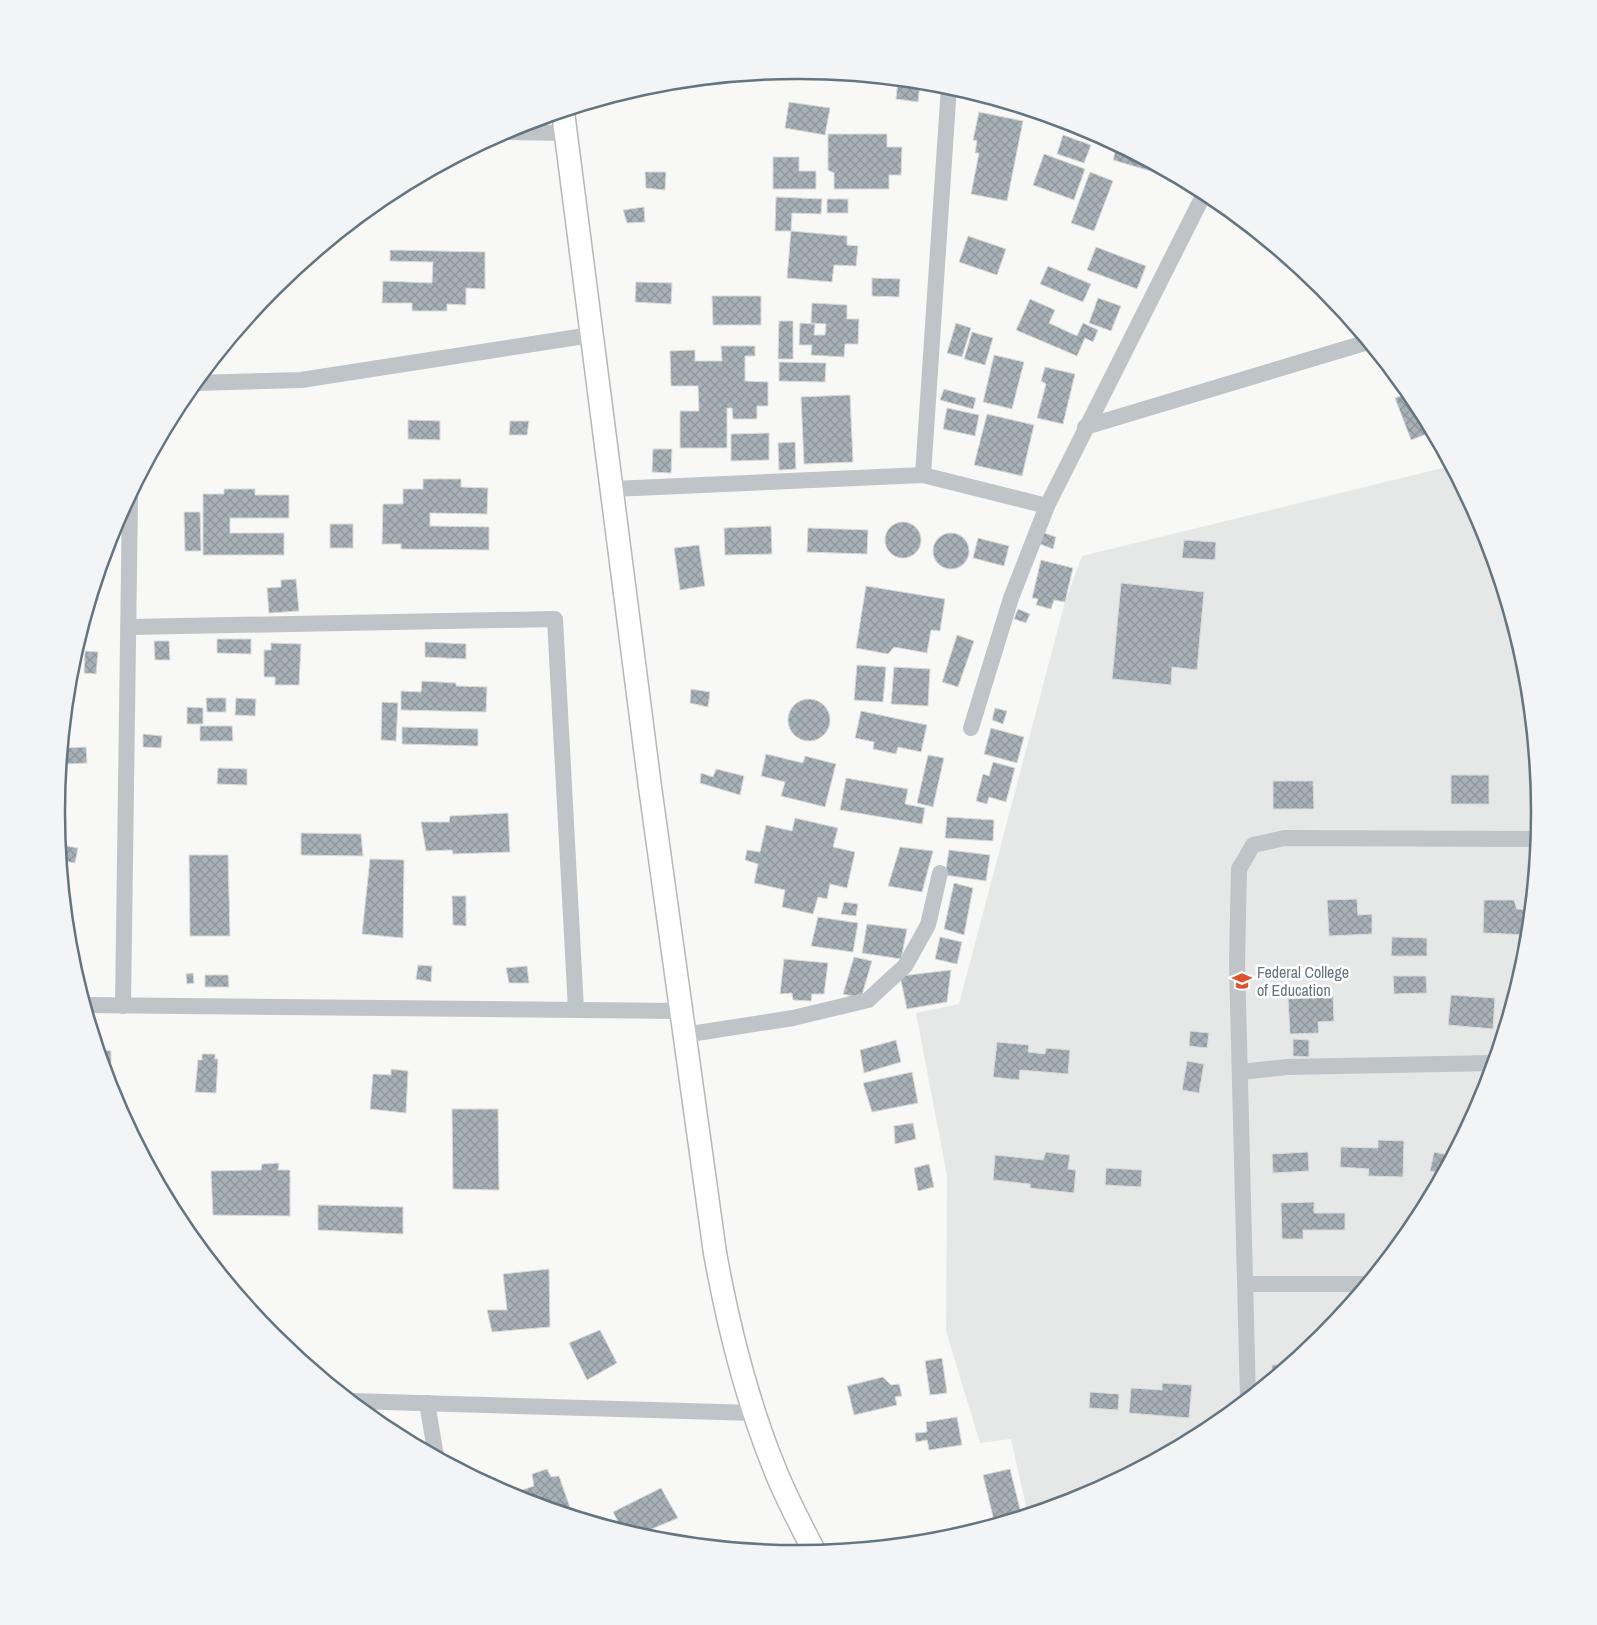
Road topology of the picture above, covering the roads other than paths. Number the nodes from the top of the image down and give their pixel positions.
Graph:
1 (948, 95) edge
2 (564, 122) edge
3 (543, 125) edge
4 (1200, 199) edge
5 (591, 335) junction
6 (1362, 344) edge
7 (205, 383) edge
8 (1085, 427) junction
9 (923, 475) junction
10 (613, 489) junction
11 (1047, 506) junction
12 (130, 512) edge
13 (129, 627) junction
14 (971, 728) dead end
15 (1531, 839) edge
16 (940, 873) dead end
17 (91, 1005) edge
18 (123, 1006) junction
19 (576, 1009) junction
20 (681, 1011) junction
21 (684, 1035) junction
22 (1487, 1064) edge
23 (1240, 1072) junction
24 (1245, 1284) junction
25 (1360, 1284) edge
26 (1248, 1392) edge
27 (363, 1402) edge
28 (427, 1403) junction
29 (754, 1414) junction
30 (435, 1450) edge
31 (811, 1545) edge

1 - 9 street
2 - 3 street
2 - 5 main road
4 - 8 street
5 - 7 street
5 - 10 main road
6 - 8 street
8 - 11 street
9 - 10 street
9 - 11 street
10 - 20 main road
11 - 14 street
12 - 13 street
13 - 18 street
13 - 19 street
15 - 23 street
16 - 21 street
17 - 18 street
18 - 19 street
19 - 20 street
20 - 21 main road
21 - 29 main road
22 - 23 street
23 - 24 street
24 - 25 street
24 - 26 street
27 - 28 street
28 - 29 street
28 - 30 street
29 - 31 main road

